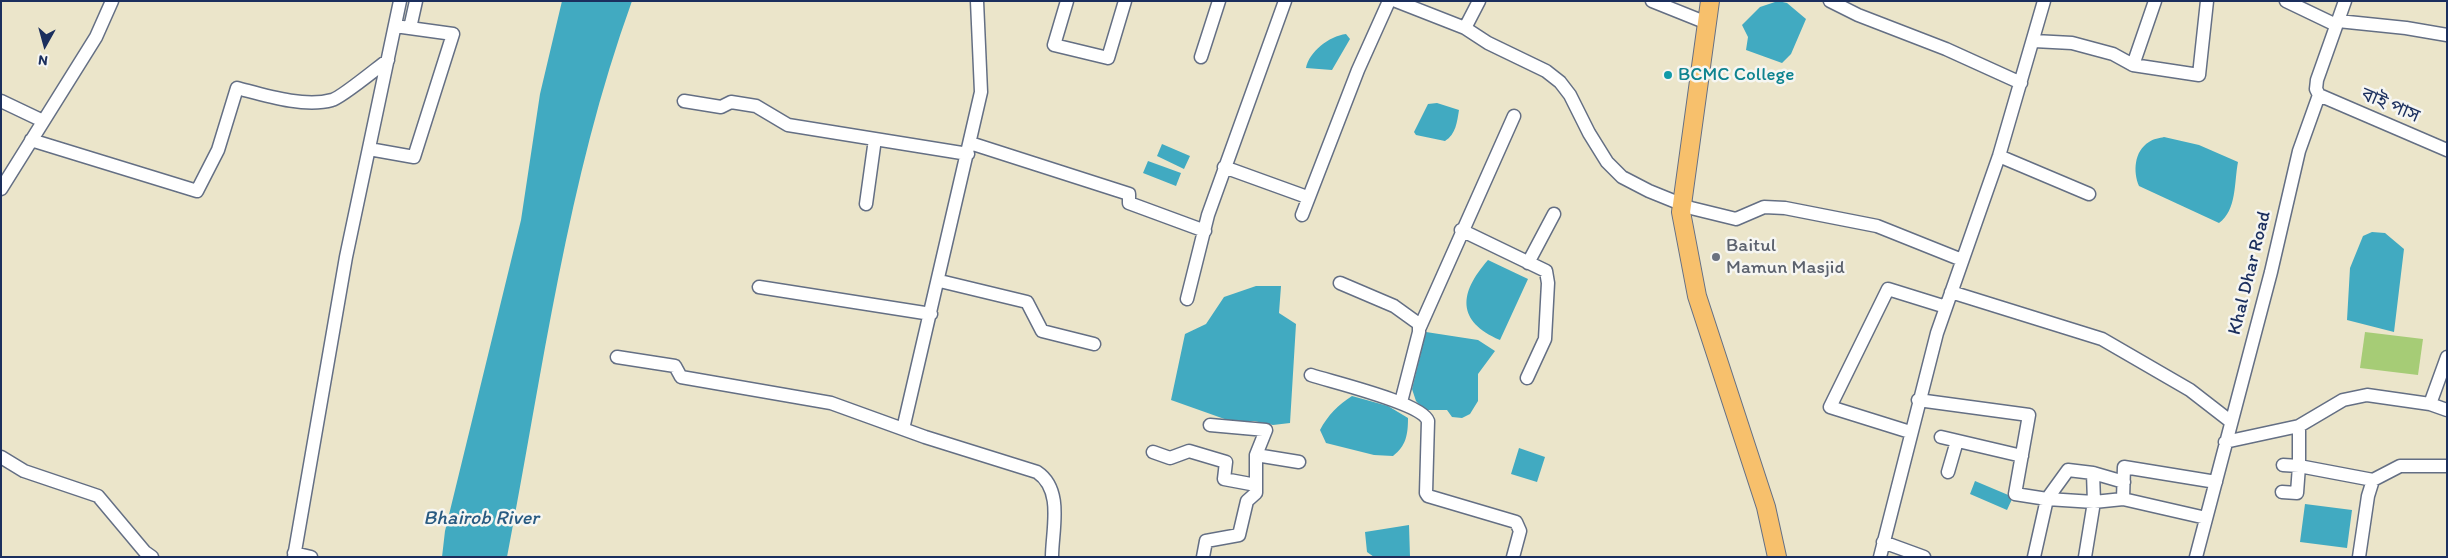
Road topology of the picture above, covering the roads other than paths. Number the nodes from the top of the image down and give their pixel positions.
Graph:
1 (112, 1) edge
2 (400, 1) edge
3 (416, 1) edge
4 (977, 1) edge
5 (1067, 1) edge
6 (1126, 1) edge
7 (1219, 1) edge
8 (1285, 1) edge
9 (1389, 1) edge
10 (1396, 1) edge
11 (1479, 1) edge
12 (1652, 1) edge
13 (1710, 1) edge
14 (1830, 1) edge
15 (2044, 1) edge
16 (2155, 1) edge
17 (2207, 1) edge
18 (2286, 1) edge
19 (2345, 1) edge
20 (1422, 6) edge
21 (1707, 22) junction
22 (2337, 23) junction
23 (395, 26) junction
24 (410, 28) junction
25 (1465, 28) junction
26 (2447, 35) edge
27 (2034, 41) junction
28 (1201, 57) dead end
29 (388, 60) junction
30 (2133, 65) junction
31 (2022, 83) junction
32 (2319, 95) junction
33 (684, 101) dead end
34 (1, 102) edge
35 (1514, 116) dead end
36 (43, 121) junction
37 (875, 139) junction
38 (31, 140) junction
39 (969, 148) junction
40 (369, 149) junction
41 (2447, 150) edge
42 (2000, 156) junction
43 (1224, 167) junction
44 (1, 189) edge
45 (2089, 194) dead end
46 (1307, 196) junction
47 (866, 204) dead end
48 (1682, 205) junction
49 (1554, 214) dead end
50 (1302, 215) dead end
51 (1205, 230) junction
52 (1462, 230) junction
53 (1962, 260) junction
54 (1528, 263) junction
55 (944, 282) dead end
56 (1340, 284) dead end
57 (759, 287) dead end
58 (1951, 292) junction
59 (1187, 299) dead end
60 (1946, 307) junction
61 (931, 314) junction
62 (1420, 327) junction
63 (1094, 344) dead end
64 (618, 357) dead end
65 (2447, 357) edge
66 (1311, 376) dead end
67 (1527, 378) dead end
68 (1918, 400) junction
69 (1401, 402) junction
70 (2430, 404) junction
71 (2447, 410) edge
72 (2230, 421) junction
73 (1210, 425) dead end
74 (2299, 426) junction
75 (903, 428) junction
76 (1910, 432) junction
77 (1941, 437) dead end
78 (1957, 441) junction
79 (2225, 442) junction
80 (1153, 452) dead end
81 (1256, 455) junction
82 (2022, 456) junction
83 (1, 457) edge
84 (1299, 462) dead end
85 (2283, 464) dead end
86 (2299, 466) junction
87 (2447, 466) edge
88 (1948, 472) dead end
89 (2093, 473) junction
90 (2373, 480) junction
91 (2124, 482) junction
92 (2216, 482) junction
93 (1256, 485) junction
94 (2282, 492) dead end
95 (2047, 499) junction
96 (2123, 499) junction
97 (2094, 502) junction
98 (2206, 518) junction
99 (1883, 542) junction
100 (294, 555) edge
101 (152, 557) edge
102 (310, 557) edge
103 (1052, 557) edge
104 (1202, 557) edge
105 (1513, 557) edge
106 (1777, 557) edge
107 (1880, 557) edge
108 (1924, 557) edge
109 (2034, 557) edge
110 (2085, 557) edge
111 (2196, 557) edge
112 (2359, 557) edge

1 - 36 street
2 - 23 street
3 - 24 street
4 - 39 street
5 - 6 street
7 - 28 street
8 - 43 street
9 - 46 street
10 - 20 street
11 - 25 street
12 - 21 street
13 - 21 highway
14 - 31 street
15 - 27 street
16 - 30 street
17 - 30 street
18 - 22 street
19 - 22 street, Khal Dhar Road
20 - 25 street
21 - 48 highway
22 - 26 street
22 - 32 street, Khal Dhar Road
23 - 24 street
23 - 29 street
24 - 40 street
25 - 48 street
27 - 30 street
27 - 31 street
29 - 38 street
29 - 40 street
31 - 42 street
32 - 41 street, বাই পাস
32 - 72 street, Khal Dhar Road
33 - 37 street
34 - 36 street
35 - 52 street
36 - 38 street
37 - 39 street
37 - 47 street
38 - 44 street
39 - 51 street
39 - 61 street
40 - 100 street
42 - 45 street
42 - 53 street
43 - 46 street
43 - 51 street
46 - 50 street
48 - 53 street
48 - 106 highway
49 - 54 street
51 - 59 street
52 - 54 street
52 - 62 street
53 - 58 street
54 - 67 street
55 - 63 street
56 - 62 street
57 - 61 street
58 - 60 street
58 - 72 street
60 - 68 street
60 - 76 street
61 - 75 street
62 - 69 street
64 - 75 street
65 - 70 street
66 - 69 street
68 - 76 street
68 - 82 street
69 - 105 street
70 - 71 street
70 - 74 street
72 - 79 street, Khal Dhar Road
73 - 81 street
74 - 79 street
74 - 86 street
75 - 103 street
76 - 99 street
77 - 78 street
78 - 82 street
78 - 88 street
79 - 92 street, Khal Dhar Road
80 - 93 street
81 - 84 street
81 - 93 street
82 - 95 street
83 - 101 street
85 - 86 street
86 - 90 street
86 - 94 street
87 - 90 street
89 - 91 street
89 - 95 street
89 - 97 street
90 - 112 street
91 - 92 street
91 - 96 street
92 - 98 street, Khal Dhar Road
93 - 104 street
95 - 97 street
95 - 109 street
96 - 97 street
96 - 98 street
97 - 110 street
98 - 111 street, Khal Dhar Road
99 - 107 street
99 - 108 street
100 - 102 street

